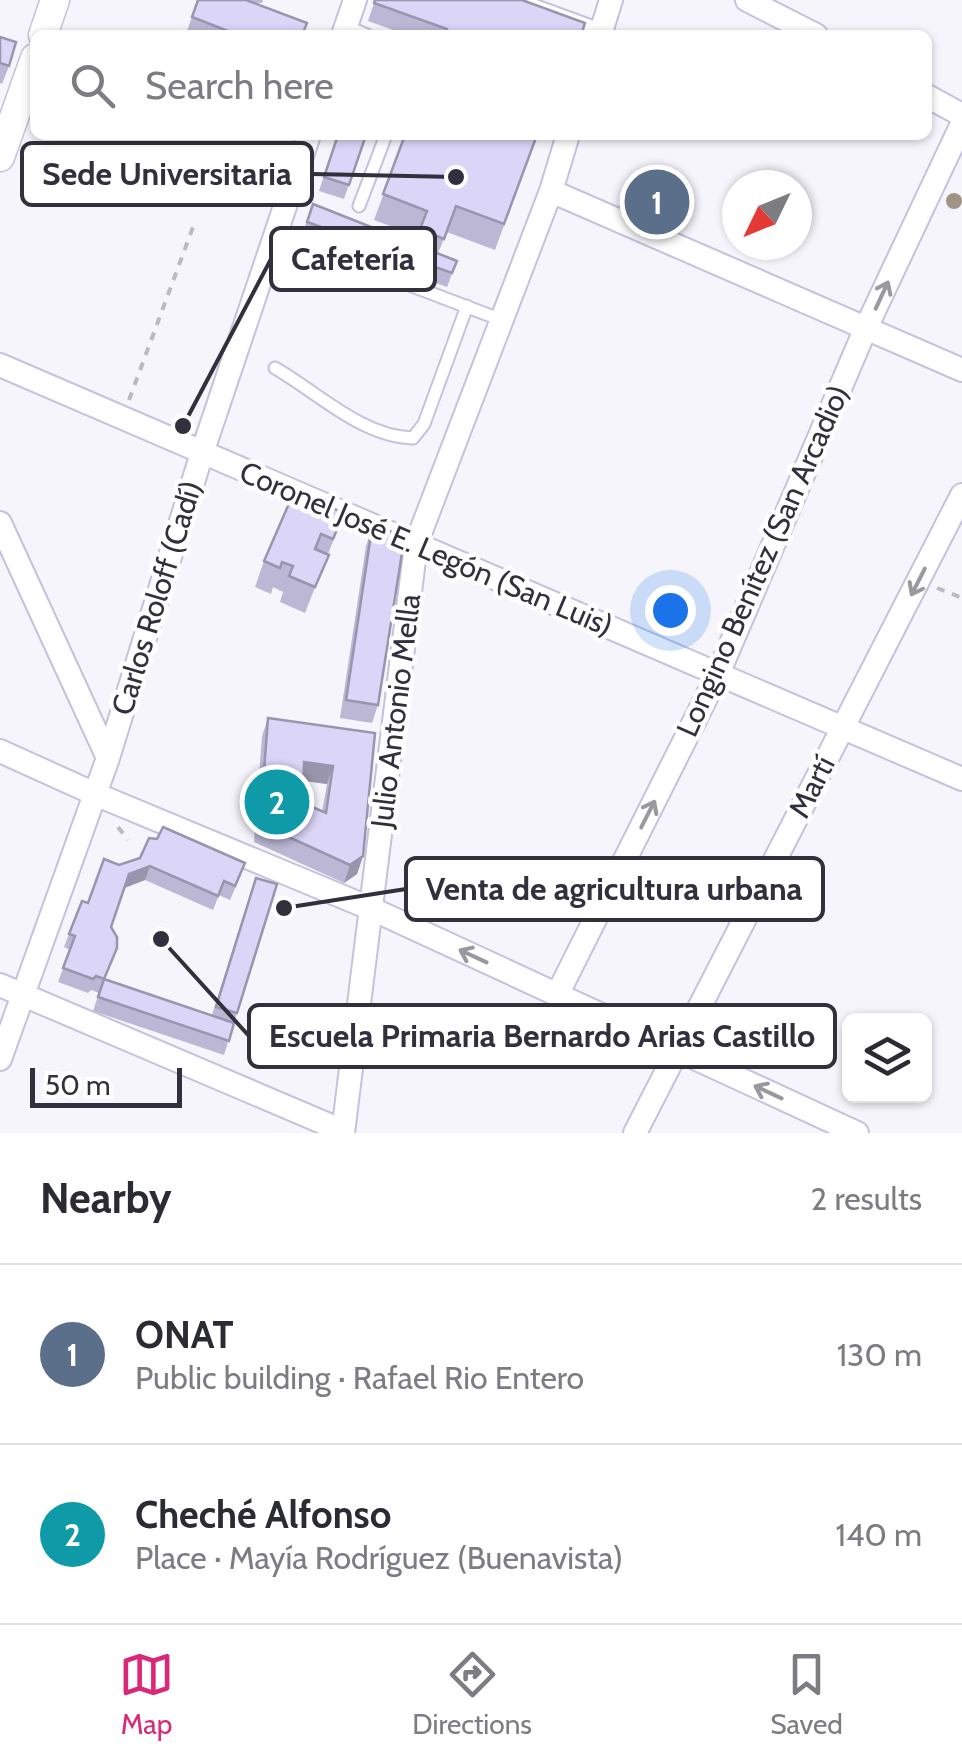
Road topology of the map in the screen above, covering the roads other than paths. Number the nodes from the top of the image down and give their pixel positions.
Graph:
1 (55, 0) edge
2 (355, 0) edge
3 (504, 0) edge
4 (611, 0) edge
5 (747, 0) edge
6 (45, 30) edge
7 (352, 30) edge
8 (586, 30) edge
9 (602, 30) edge
10 (806, 30) edge
11 (30, 72) edge
12 (932, 99) edge
13 (962, 115) edge
14 (962, 124) edge
15 (307, 140) edge
16 (384, 140) edge
17 (566, 140) edge
18 (0, 158) edge
19 (551, 191) junction
20 (359, 206) dead end
21 (315, 249) dead end
22 (467, 306) junction
23 (499, 319) junction
24 (865, 330) junction
25 (0, 364) edge
26 (274, 368) dead end
27 (962, 370) edge
28 (202, 454) junction
29 (962, 495) edge
30 (0, 522) edge
31 (416, 544) junction
32 (718, 674) junction
33 (842, 728) junction
34 (0, 751) edge
35 (108, 758) junction
36 (962, 779) edge
37 (96, 794) junction
38 (372, 908) junction
39 (11, 990) edge
40 (557, 995) junction
41 (676, 1049) junction
42 (0, 1059) edge
43 (343, 1132) edge
44 (635, 1133) edge
45 (856, 1133) edge

1 - 6 street
2 - 7 street
3 - 8 street
4 - 9 street
5 - 10 street
11 - 18 street
12 - 13 street
24 -> 14 street, Longino Benítez (San Arcadio)
15 - 28 street, Carlos Roloff (Cadí)
16 - 20 lane
17 - 19 street, Julio Antonio Mella
19 - 23 street, Julio Antonio Mella
19 - 24 street
21 - 22 lane
22 - 23 lane
22 - 26 lane
23 - 31 street, Julio Antonio Mella
24 - 27 street
24 - 32 street, Longino Benítez (San Arcadio)
25 - 28 street, Coronel José E. Legón (San Luis)
28 - 31 street, Coronel José E. Legón (San Luis)
28 - 35 street, Carlos Roloff (Cadí)
29 -> 33 street, Martí
30 - 35 street
31 - 32 street, Coronel José E. Legón (San Luis)
31 - 38 street, Julio Antonio Mella
32 - 33 street, Coronel José E. Legón (San Luis)
40 -> 32 street, Longino Benítez (San Arcadio)
33 - 36 street, Coronel José E. Legón (San Luis)
33 - 41 street, Martí
34 - 37 street
35 - 37 street, Carlos Roloff (Cadí)
37 - 38 street
37 - 39 street, Carlos Roloff (Cadí)
40 -> 38 street
38 - 43 street, Julio Antonio Mella
39 - 42 street, Carlos Roloff (Cadí)
39 - 43 street
40 - 41 street
41 - 44 street, Martí
45 -> 41 street

